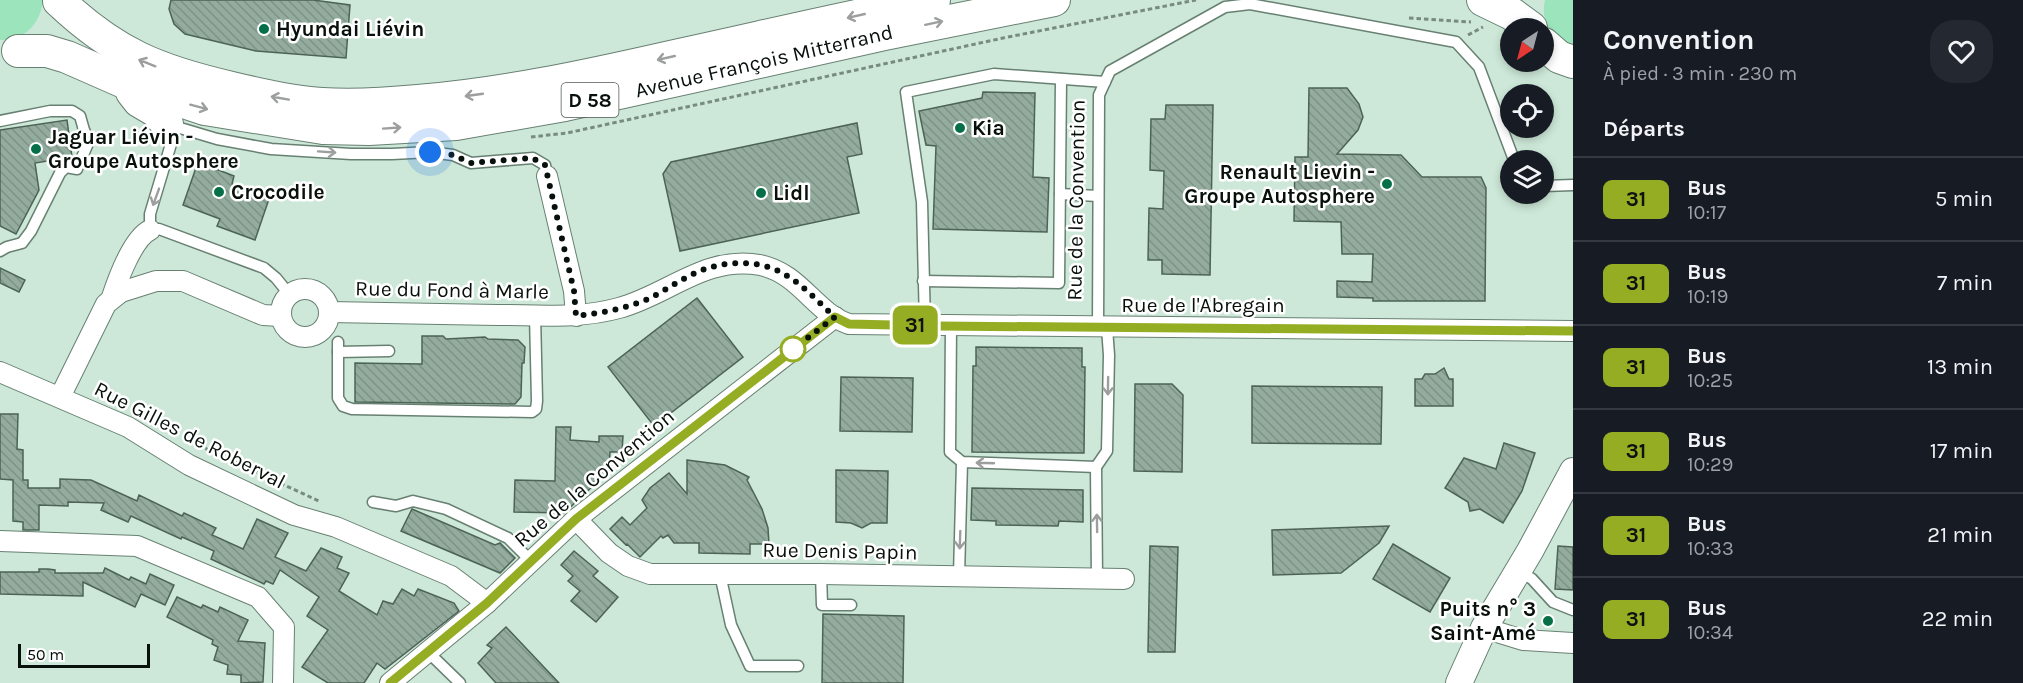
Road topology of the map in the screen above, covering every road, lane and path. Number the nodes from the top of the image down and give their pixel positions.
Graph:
1 (59, 0) edge
2 (934, 0) edge
3 (1054, 0) edge
4 (1196, 0) edge
5 (1534, 0) edge
6 (1485, 8) edge
7 (1518, 18) edge
8 (1532, 18) edge
9 (1456, 42) junction
10 (9, 51) edge
11 (1061, 79) junction
12 (124, 82) junction
13 (1105, 82) junction
14 (0, 121) edge
15 (167, 124) junction
16 (522, 138) dead end
17 (1510, 150) edge
18 (547, 176) joint
19 (1573, 185) edge
20 (1554, 186) edge
21 (1060, 194) junction
22 (1098, 196) junction
23 (150, 230) junction
24 (0, 251) edge
25 (129, 257) junction
26 (924, 280) junction
27 (147, 284) junction
28 (290, 294) junction
29 (112, 297) junction
30 (329, 312) junction
31 (536, 315) junction
32 (281, 316) junction
33 (576, 316) junction
34 (835, 317) junction
35 (925, 325) junction
36 (951, 326) junction
37 (1102, 328) junction
38 (1573, 331) edge
39 (389, 351) dead end
40 (0, 372) edge
41 (60, 397) junction
42 (185, 439) dead end
43 (962, 462) junction
44 (1096, 467) junction
45 (1573, 471) edge
46 (373, 502) dead end
47 (323, 503) dead end
48 (576, 519) junction
49 (0, 541) edge
50 (531, 561) junction
51 (1518, 570) junction
52 (720, 574) junction
53 (821, 574) junction
54 (959, 576) junction
55 (1096, 579) junction
56 (1124, 579) dead end
57 (487, 603) junction
58 (851, 605) dead end
59 (1573, 610) edge
60 (1484, 628) junction
61 (1573, 643) edge
62 (428, 652) junction
63 (798, 666) dead end
64 (283, 683) edge
65 (390, 683) edge
66 (460, 683) edge
67 (1459, 683) edge

2 -> 1 main road, Avenue François Mitterrand / D 58
1 - 10 main road
12 -> 3 main road, Avenue François Mitterrand / D 58
4 - 16 path
5 - 8 main road
6 - 7 main road
6 - 9 path
9 - 13 lane, Rue de la Convention
9 - 17 lane
10 - 12 main road, Avenue François Mitterrand / D 58
11 - 13 lane
11 - 21 lane
11 - 26 lane
12 - 15 main road
13 - 22 lane, Rue de la Convention
14 - 24 lane
15 -> 18 lane
15 -> 23 lane
18 - 33 street
19 - 20 lane
21 - 22 lane
21 - 26 lane
22 - 37 lane, Rue de la Convention
23 - 25 street
23 - 28 lane
25 - 27 street
25 - 29 street
26 - 35 lane
27 - 29 street
27 - 32 street
28 - 30 street
28 - 32 street
29 - 41 street
30 - 31 street, Rue du Fond à Marle
30 - 32 street
31 - 33 street, Rue du Fond à Marle
31 - 39 lane
33 - 34 street, Rue du Fond à Marle
34 - 35 street, Rue de l'Abregain
34 - 48 street, Rue de la Convention
35 - 36 street, Rue de l'Abregain
36 - 37 street, Rue de l'Abregain
36 - 43 lane
37 - 38 street, Rue de l'Abregain
37 -> 44 lane, Rue de la Convention
40 - 41 street, Rue Gilles de Roberval
41 - 57 street, Rue Gilles de Roberval
42 - 47 path
44 -> 43 lane
43 -> 54 lane
55 -> 44 lane
45 - 51 street
46 - 50 lane
48 - 50 street, Rue de la Convention
48 - 52 street, Rue Denis Papin
49 - 64 street
50 - 57 street, Rue de la Convention
51 - 59 lane
51 - 60 street
52 - 53 street, Rue Denis Papin
52 - 63 lane
53 - 54 street, Rue Denis Papin
53 - 58 lane
54 - 55 street, Rue Denis Papin
55 - 56 street, Rue Denis Papin
57 - 62 street, Rue de la Convention
60 - 61 street
60 - 67 street
62 - 65 street, Rue de la Convention
62 - 66 lane

